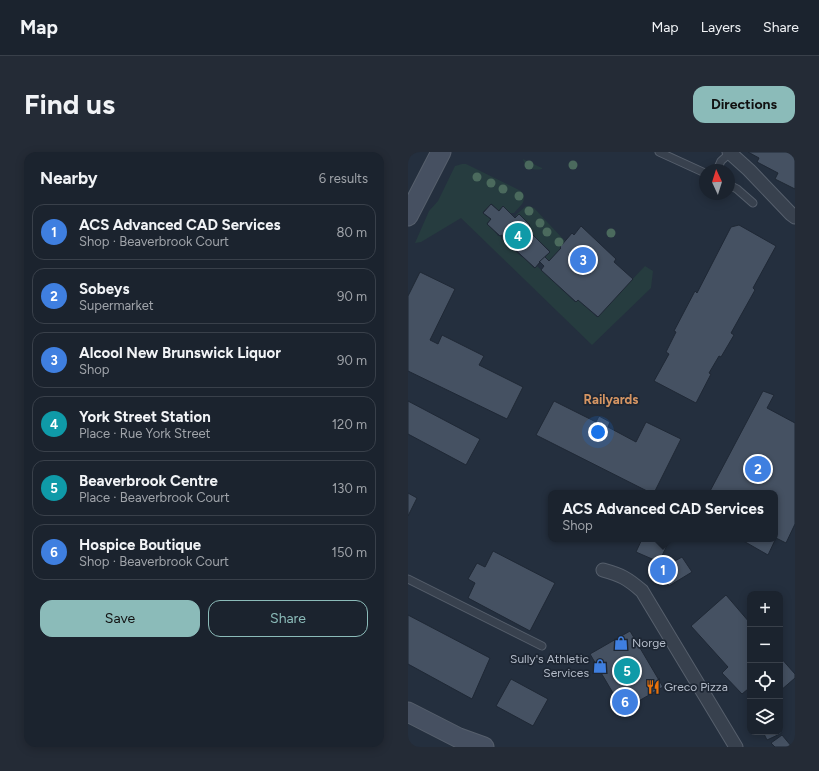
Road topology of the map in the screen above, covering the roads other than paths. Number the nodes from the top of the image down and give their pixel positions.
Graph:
1 (440, 152) edge
2 (659, 152) edge
3 (729, 152) edge
4 (720, 164) edge
5 (699, 170) edge
6 (735, 188) edge
7 (753, 203) dead end
8 (408, 216) edge
9 (795, 217) edge
10 (603, 570) dead end
11 (408, 579) edge
12 (542, 646) dead end
13 (408, 712) edge
14 (484, 747) edge
15 (736, 747) edge

1 - 8 street
2 - 5 lane
3 - 4 lane
3 - 9 street
6 - 7 lane
10 - 15 street
11 - 12 lane
13 - 14 street

